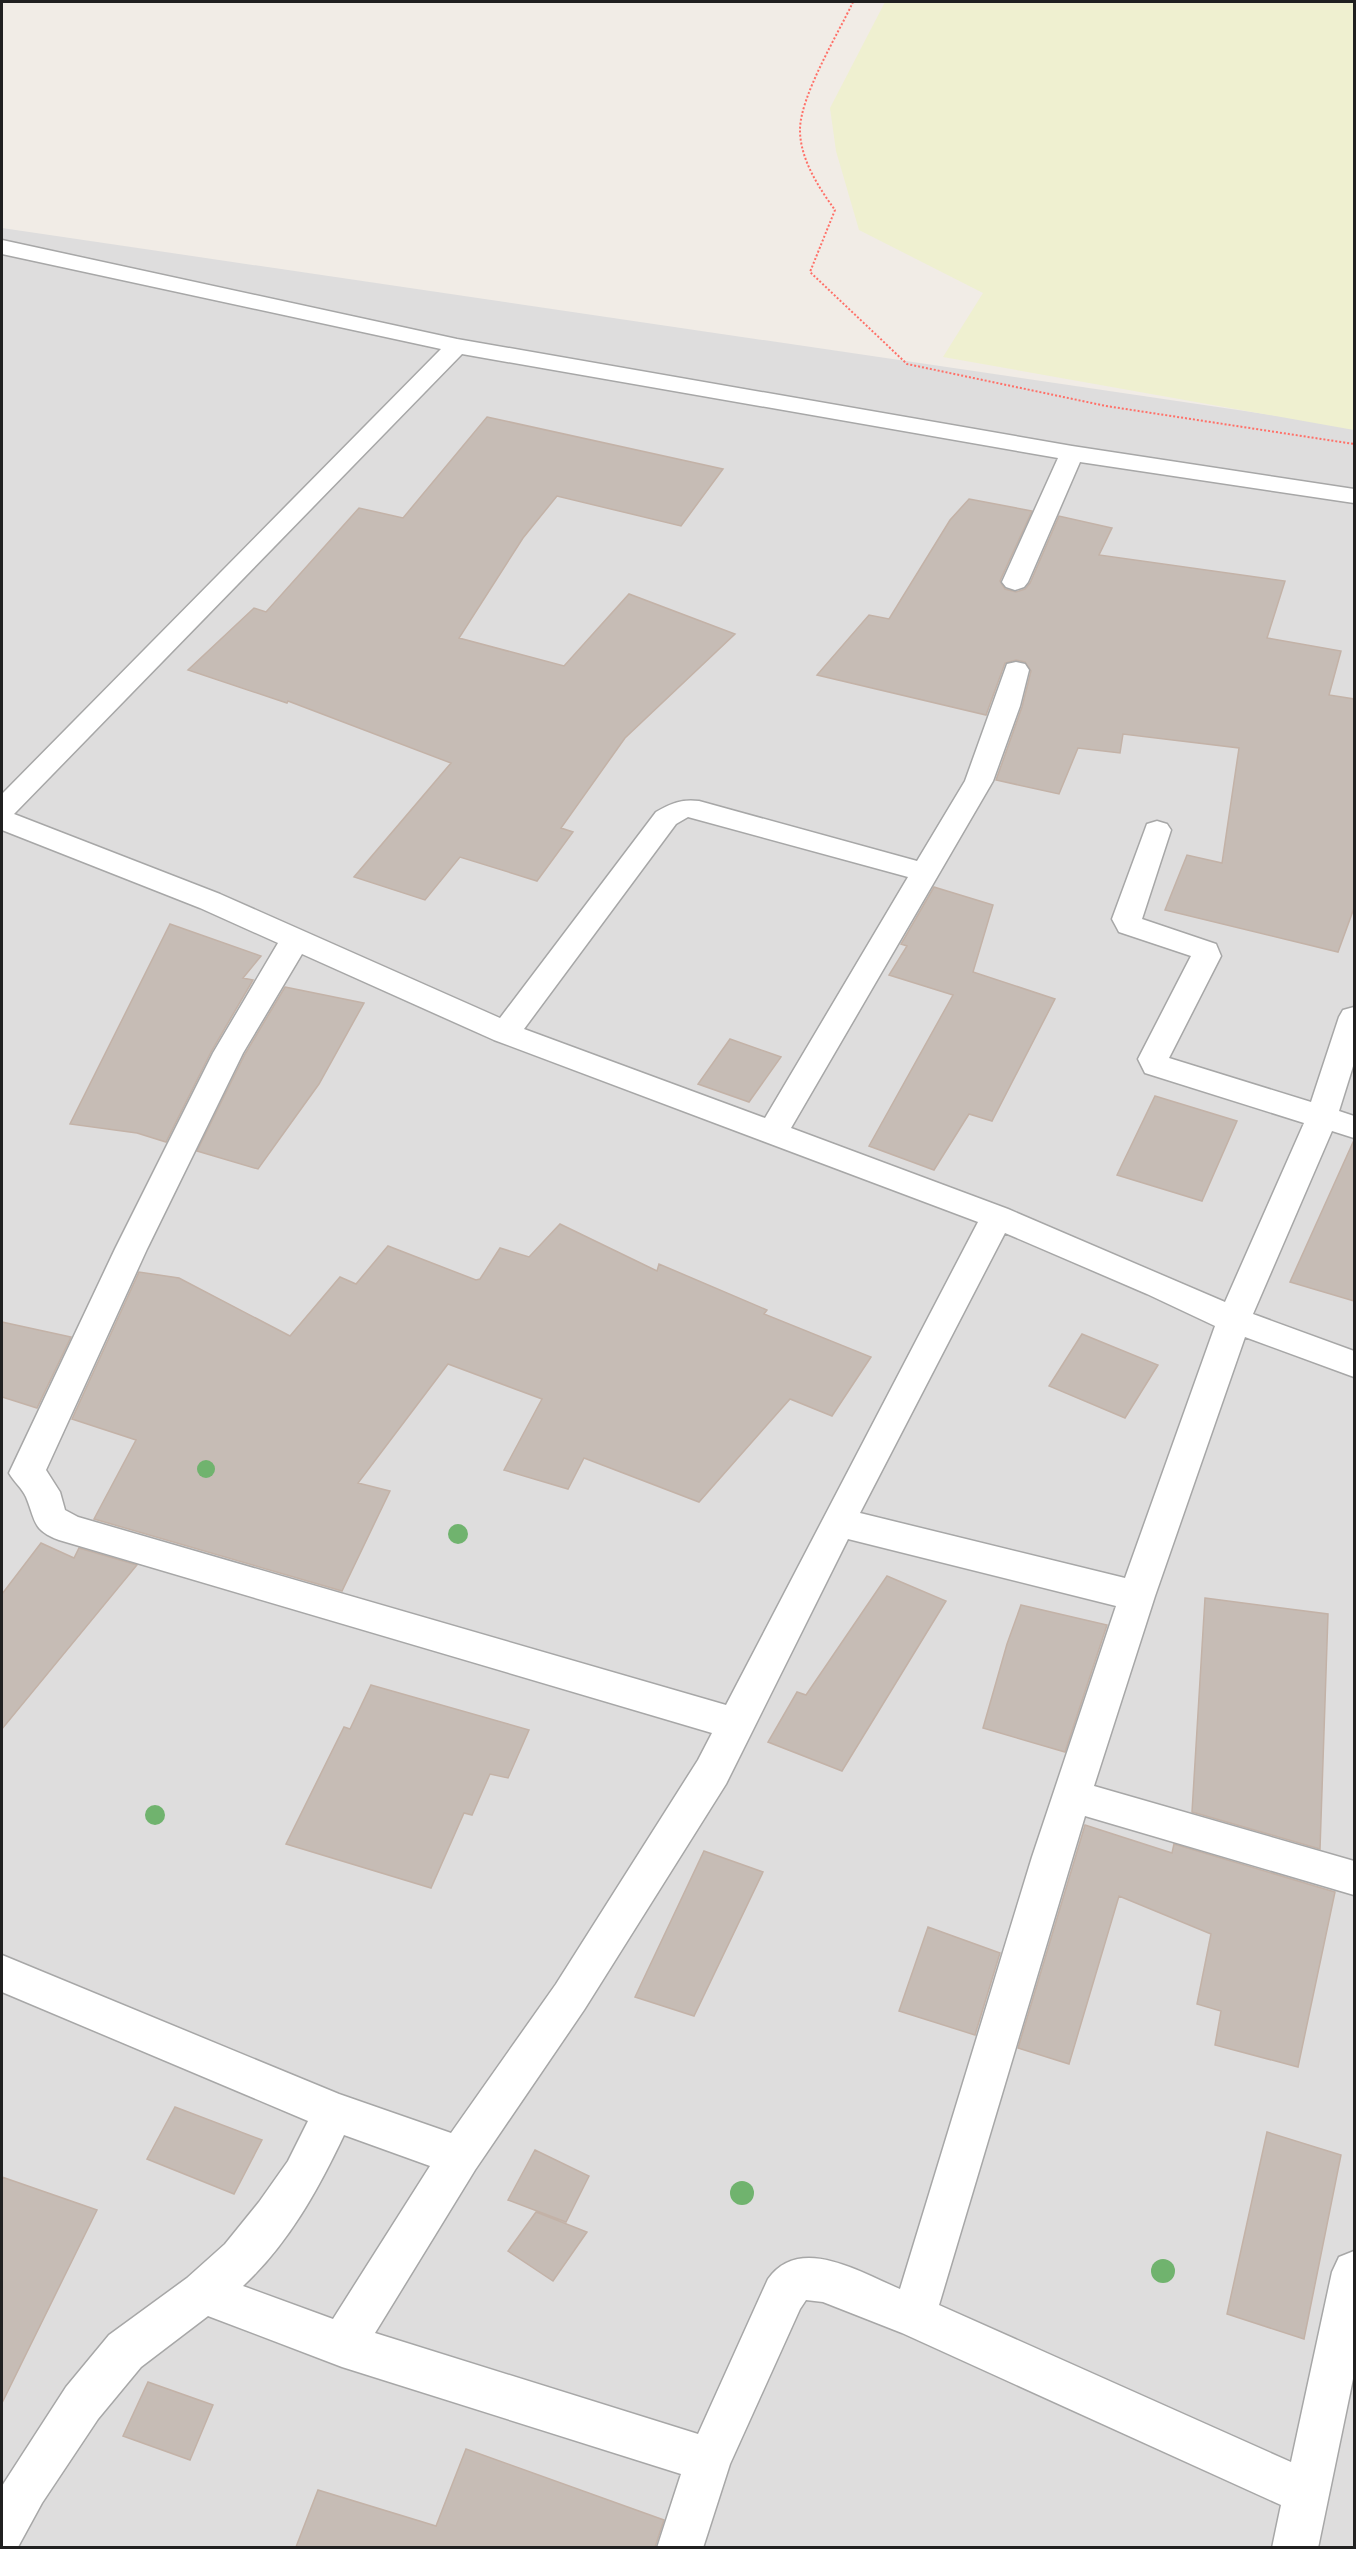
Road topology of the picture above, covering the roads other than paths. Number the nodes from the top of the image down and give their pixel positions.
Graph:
1 (2, 247) edge
2 (457, 346) junction
3 (1072, 453) junction
4 (1354, 496) edge
5 (1015, 582) dead end
6 (1016, 670) dead end
7 (2, 810) edge
8 (2, 820) edge
9 (1157, 830) dead end
10 (926, 873) junction
11 (295, 940) junction
12 (1354, 1017) edge
13 (505, 1033) junction
14 (1322, 1117) junction
15 (1354, 1127) edge
16 (772, 1133) junction
17 (997, 1216) junction
18 (1234, 1320) junction
19 (1354, 1364) edge
20 (14, 1470) edge
21 (838, 1522) junction
22 (1137, 1596) junction
23 (735, 1724) junction
24 (1072, 1796) junction
25 (1354, 1878) edge
26 (2, 1973) edge
27 (334, 2112) junction
28 (460, 2156) junction
29 (1354, 2272) edge
30 (203, 2293) junction
31 (914, 2316) junction
32 (342, 2345) junction
33 (709, 2460) junction
34 (1307, 2493) junction
35 (2, 2531) edge
36 (680, 2547) edge
37 (1295, 2547) edge

1 - 2 street
2 - 3 street
2 - 7 street
3 - 4 street
3 - 5 street
6 - 10 street
8 - 11 street
9 - 14 street
10 - 13 street
10 - 16 street
11 - 13 street
11 - 20 street
12 - 14 street
13 - 16 street
14 - 15 street
14 - 18 street
16 - 17 street
17 - 18 street
17 - 21 street
18 - 19 street
18 - 22 street
20 - 23 street
21 - 22 street
21 - 23 street
22 - 24 street
23 - 28 street
24 - 25 street
24 - 31 street
26 - 27 street
27 - 28 street
27 - 30 street
28 - 32 street
29 - 34 street
30 - 32 street
30 - 35 street
31 - 33 street
31 - 34 street
32 - 33 street
33 - 36 street
34 - 37 street

